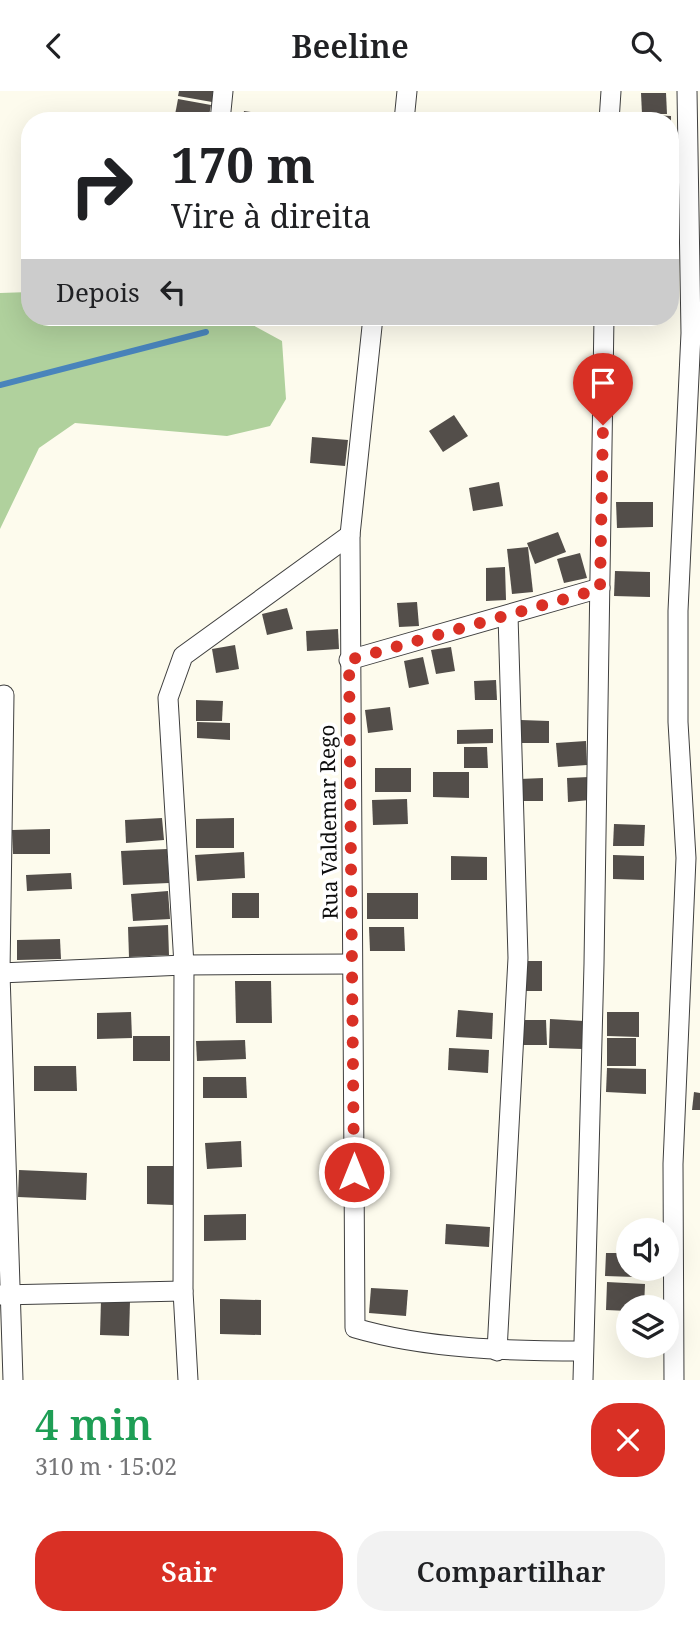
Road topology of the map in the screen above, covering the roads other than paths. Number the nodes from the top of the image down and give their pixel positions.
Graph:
1 (223, 91) edge
2 (407, 91) edge
3 (611, 91) edge
4 (687, 91) edge
5 (221, 112) edge
6 (405, 112) edge
7 (610, 112) edge
8 (372, 326) edge
9 (604, 326) edge
10 (350, 535) junction
11 (600, 589) junction
12 (508, 615) junction
13 (349, 660) junction
14 (4, 695) dead end
15 (352, 964) junction
16 (184, 965) junction
17 (0, 973) edge
18 (183, 1291) junction
19 (5, 1294) edge
20 (498, 1351) junction
21 (583, 1351) junction
22 (13, 1380) edge
23 (188, 1380) edge
24 (583, 1380) edge
25 (674, 1380) edge

1 - 5 street
2 - 6 street
3 - 7 street
4 - 25 street
8 - 10 street, Rua Valdemar Rego
9 - 11 street
10 - 13 street, Rua Valdemar Rego
10 - 16 street
11 - 12 street
11 - 21 street
12 - 13 street
12 - 20 street
13 - 15 street, Rua Valdemar Rego
14 - 17 street
15 - 16 street
15 - 20 street, Rua Valdemar Rego
16 - 17 street
16 - 18 street
17 - 19 street
18 - 19 street
18 - 23 street
19 - 22 street
20 - 21 street
21 - 24 street

